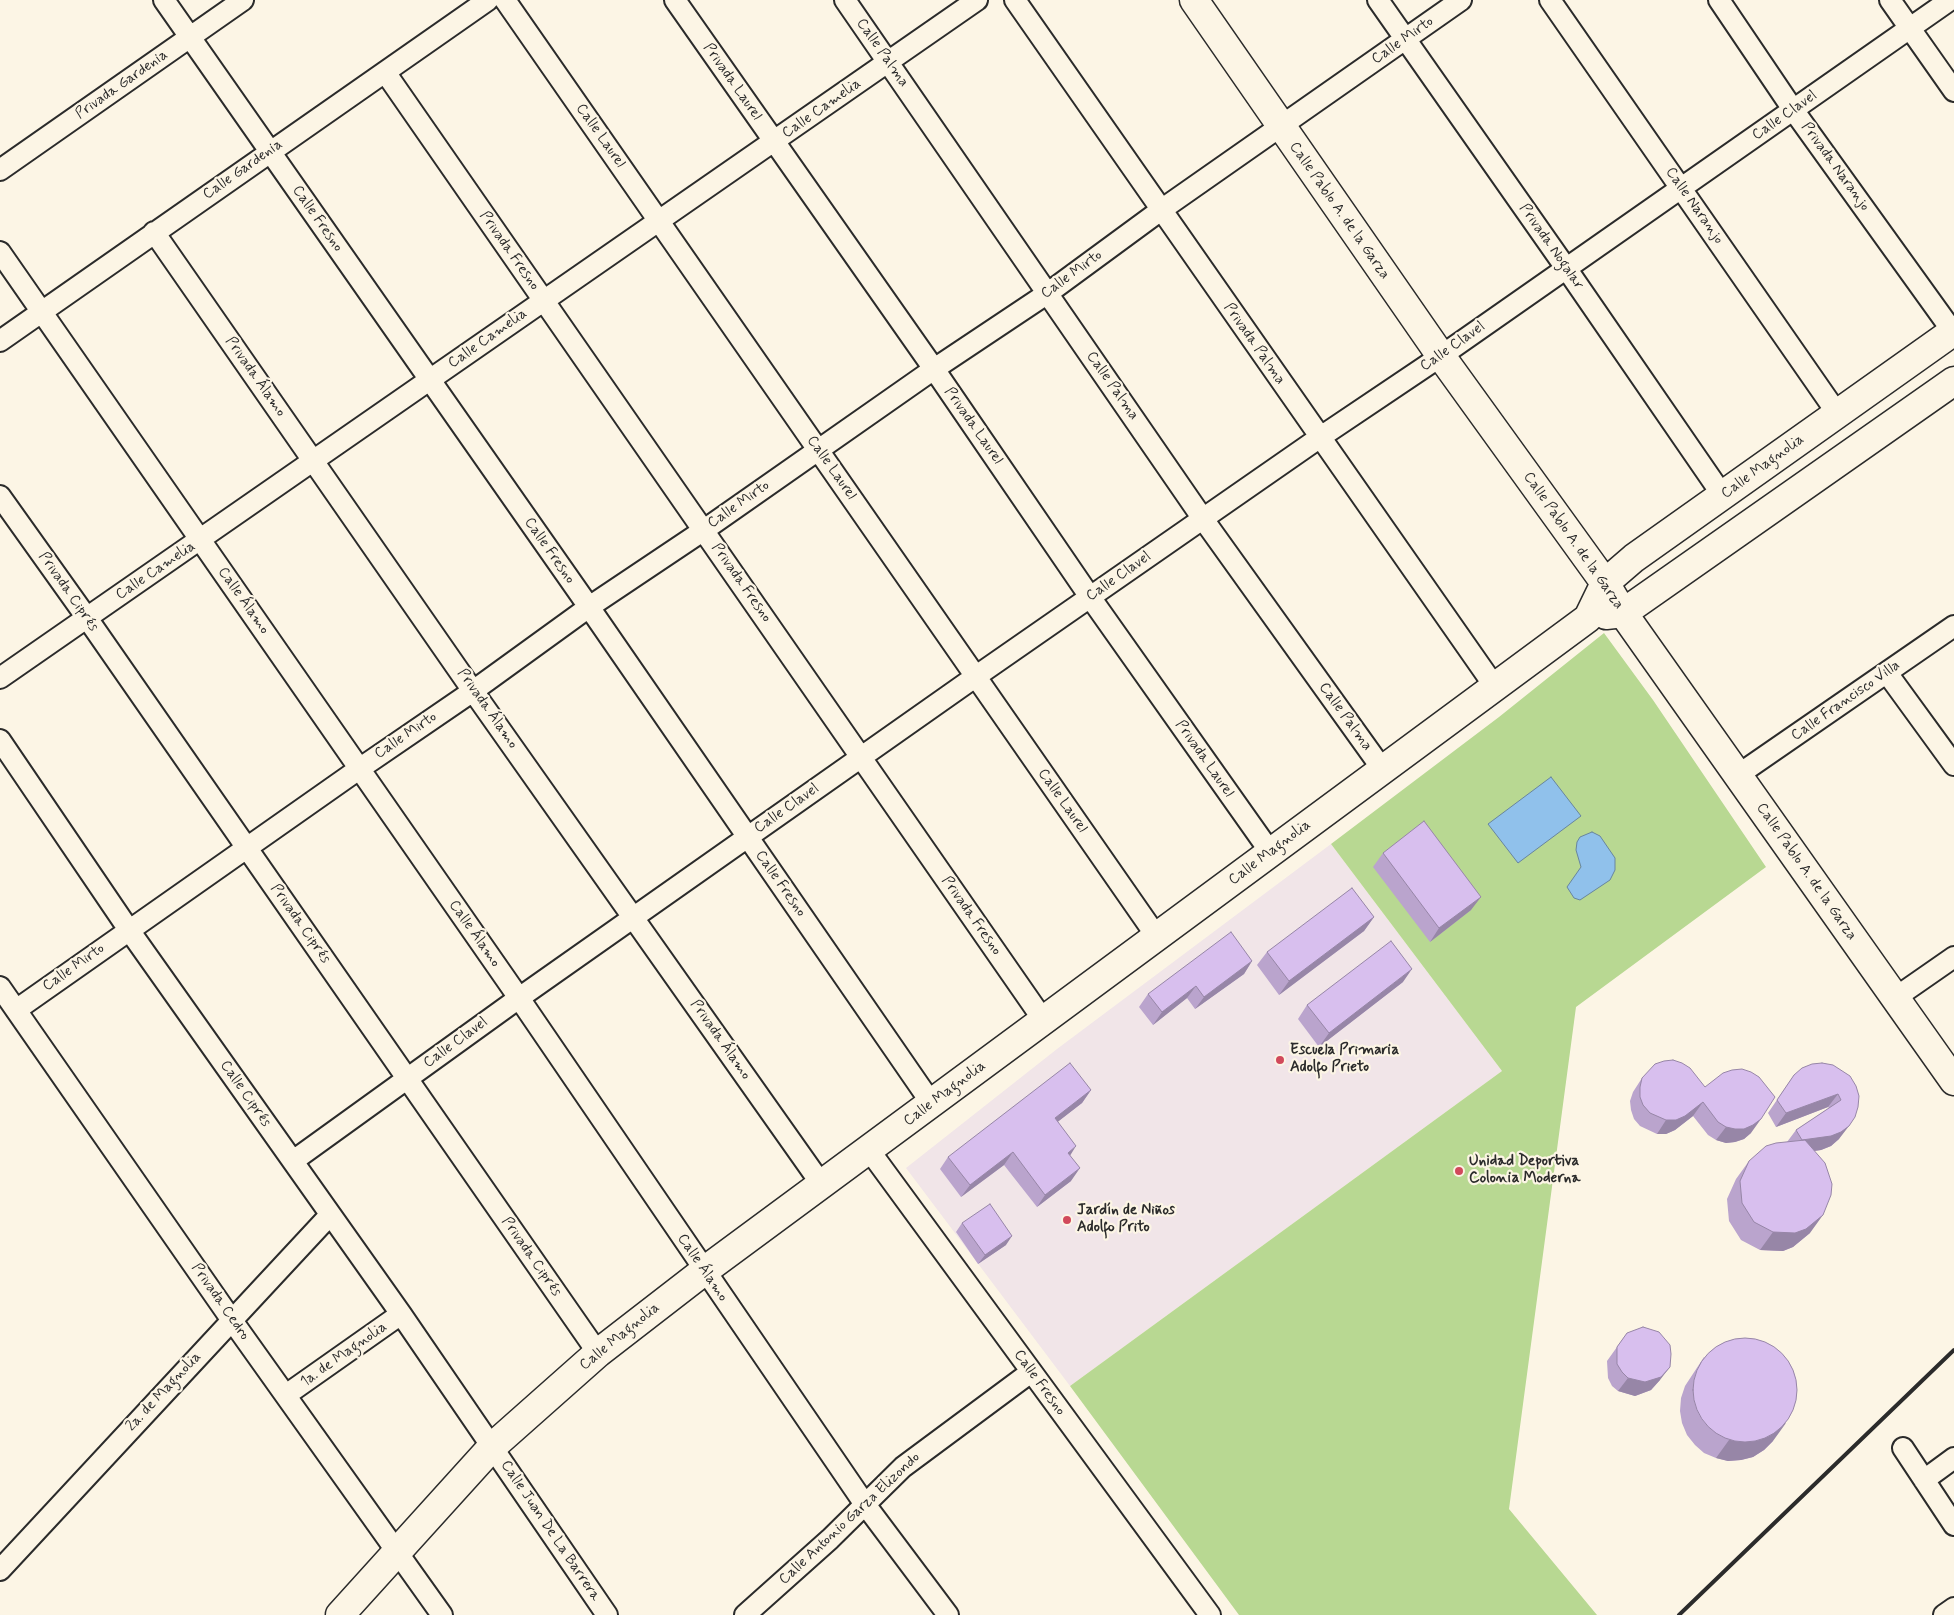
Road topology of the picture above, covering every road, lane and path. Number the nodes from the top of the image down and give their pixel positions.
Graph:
1 (164, 0) edge
2 (243, 0) edge
3 (488, 0) edge
4 (505, 0) edge
5 (675, 0) edge
6 (845, 0) edge
7 (977, 0) edge
8 (1015, 0) edge
9 (1194, 0) edge
10 (1378, 0) edge
11 (1461, 0) edge
12 (1550, 0) edge
13 (1719, 0) edge
14 (1890, 0) edge
15 (1950, 0) edge
16 (1910, 28) junction
17 (191, 37) junction
18 (1405, 39) junction
19 (888, 62) junction
20 (385, 72) junction
21 (1954, 91) edge
22 (1794, 111) junction
23 (1281, 127) junction
24 (774, 142) junction
25 (270, 151) junction
26 (0, 170) edge
27 (1681, 187) junction
28 (1161, 210) junction
29 (659, 221) junction
30 (154, 232) junction
31 (0, 252) edge
32 (1566, 268) junction
33 (1048, 293) junction
34 (544, 300) junction
35 (42, 311) junction
36 (1953, 332) edge
37 (0, 341) edge
38 (1441, 356) junction
39 (934, 369) junction
40 (429, 380) junction
41 (1954, 382) edge
42 (1837, 413) junction
43 (1319, 438) junction
44 (818, 449) junction
45 (314, 462) junction
46 (0, 496) edge
47 (1723, 496) junction
48 (1204, 519) junction
49 (704, 530) junction
50 (200, 541) junction
51 (1604, 583) junction
52 (1090, 597) junction
53 (589, 607) junction
54 (1623, 613) junction
55 (87, 618) junction
56 (1588, 618) junction
57 (1954, 626) edge
58 (1887, 673) junction
59 (975, 677) junction
60 (0, 678) edge
61 (1494, 687) junction
62 (473, 691) junction
63 (0, 740) edge
64 (862, 757) junction
65 (1954, 766) edge
66 (359, 768) junction
67 (1383, 770) junction
68 (1738, 776) junction
69 (748, 837) junction
70 (247, 848) junction
71 (1271, 853) junction
72 (633, 918) junction
73 (129, 930) junction
74 (1157, 937) junction
75 (1954, 957) edge
76 (0, 987) edge
77 (519, 998) junction
78 (1895, 998) junction
79 (16, 1010) junction
80 (1044, 1021) junction
81 (407, 1078) junction
82 (1954, 1081) edge
83 (932, 1104) junction
84 (869, 1150) junction
85 (293, 1161) junction
86 (822, 1185) junction
87 (330, 1215) junction
88 (704, 1271) junction
89 (401, 1314) junction
90 (231, 1319) junction
91 (598, 1353) junction
92 (1031, 1372) junction
93 (286, 1395) junction
94 (492, 1447) junction
95 (1903, 1448) dead end
96 (1954, 1458) edge
97 (1924, 1480) junction
98 (864, 1503) junction
99 (1954, 1525) edge
100 (396, 1552) junction
101 (0, 1570) edge
102 (1954, 1608) edge
103 (1207, 1614) edge
104 (340, 1615) edge
105 (442, 1615) edge
106 (607, 1615) edge
107 (745, 1615) edge
108 (948, 1615) edge
109 (1944, 1615) edge

1 - 17 street, Calle Fresno
2 - 17 street, Privada Gardenia
3 - 20 street, Calle Gardenia
4 - 29 street, Calle Laurel
5 - 24 street, Privada Laurel
6 - 19 street, Calle Palma
7 - 19 street, Calle Camelia
8 - 28 street, Privada Palma
9 - 23 street, Calle Pablo A. de la Garza
10 - 18 street, Privada Nogalar
11 - 18 street, Calle Mirto
12 - 27 street, Calle Naranjo
13 - 22 street, Privada Naranjo
14 - 16 street
15 - 16 street, Calle Clavel
16 - 21 street
16 - 22 street, Calle Clavel
17 - 25 street, Calle Fresno
17 - 26 street, Privada Gardenia
18 - 23 street, Calle Mirto
18 - 32 street, Privada Nogalar
19 - 24 street, Calle Camelia
19 - 33 street, Calle Palma
20 - 25 street, Calle Gardenia
20 - 34 street, Privada Fresno
22 - 27 street, Calle Clavel
22 - 36 street, Privada Naranjo
23 - 28 street, Calle Mirto
23 - 38 street, Calle Pablo A. de la Garza
24 - 29 street, Calle Camelia
24 - 39 street, Privada Laurel
25 - 30 street, Calle Gardenia
25 - 40 street, Calle Fresno
27 - 32 street, Calle Clavel
27 - 42 street, Calle Naranjo
28 - 33 street, Calle Mirto
28 - 43 street, Privada Palma
29 - 34 street, Calle Camelia
29 - 44 street, Calle Laurel
30 - 35 street, Calle Gardenia
30 - 45 street, Privada Álamo
31 - 35 street, Calle Álamo
32 - 38 street, Calle Clavel
32 - 47 street, Privada Nogalar
33 - 39 street, Calle Mirto
33 - 48 street, Calle Palma
34 - 40 street, Calle Camelia
34 - 49 street, Privada Fresno
35 - 37 street, Calle Gardenia
35 - 50 street, Calle Álamo
36 - 42 street, Calle Magnolia
38 - 43 street, Calle Clavel
38 - 51 street, Calle Pablo A. de la Garza
39 - 44 street, Calle Mirto
39 - 52 street, Privada Laurel
40 - 45 street, Calle Camelia
40 - 53 street, Calle Fresno
41 - 54 street, Calle Magnolia
42 - 47 street, Calle Magnolia
43 - 48 street, Calle Clavel
43 - 61 street, Privada Palma
44 - 49 street, Calle Mirto
44 - 59 street, Calle Laurel
45 - 50 street, Calle Camelia
45 - 62 street, Privada Álamo
46 - 55 street, Privada Ciprés
47 - 51 street, Calle Magnolia
48 - 52 street, Calle Clavel
48 - 67 street, Calle Palma
49 - 53 street, Calle Mirto
49 - 64 street, Privada Fresno
50 - 55 street, Calle Camelia
50 - 66 street, Calle Álamo
51 - 54 street, Calle Pablo A. de la Garza
51 - 56 street, Calle Magnolia
52 - 59 street, Calle Clavel
52 - 71 street, Privada Laurel
53 - 62 street, Calle Mirto
53 - 69 street, Calle Fresno
54 - 56 street, Calle Magnolia
54 - 68 street, Calle Pablo A. de la Garza
55 - 60 street, Calle Camelia
55 - 70 street, Privada Ciprés
56 - 61 street, Calle Magnolia
57 - 58 street, Calle Francisco Villa
58 - 65 street
58 - 68 street, Calle Francisco Villa
59 - 64 street, Calle Clavel
59 - 74 street, Calle Laurel
61 - 67 street, Calle Magnolia
62 - 66 street, Calle Mirto
62 - 72 street, Privada Álamo
63 - 73 street, Calle Ciprés
64 - 69 street, Calle Clavel
64 - 80 street, Privada Fresno
66 - 70 street, Calle Mirto
66 - 77 street, Calle Álamo
67 - 71 street, Calle Magnolia
68 - 78 street, Calle Pablo A. de la Garza
69 - 72 street, Calle Clavel
69 - 83 street, Calle Fresno
70 - 73 street, Calle Mirto
70 - 81 street, Privada Ciprés
71 - 74 street, Calle Magnolia
72 - 77 street, Calle Clavel
72 - 86 street, Privada Álamo
73 - 79 street, Calle Mirto
73 - 85 street, Calle Ciprés
74 - 80 street, Calle Magnolia
75 - 78 street
76 - 79 street, Privada Cedro
77 - 81 street, Calle Clavel
77 - 88 street, Calle Álamo
78 - 82 street, Calle Pablo A. de la Garza
79 - 90 street, Privada Cedro
80 - 83 street, Calle Magnolia
81 - 85 street, Calle Clavel
81 - 91 street, Privada Ciprés
83 - 84 street, Calle Magnolia
84 - 86 street, Calle Magnolia
84 - 92 street, Calle Fresno
85 - 87 street, Calle Ciprés
86 - 88 street, Calle Magnolia
87 - 89 street, Calle Ciprés
87 - 90 street, 2a. de Magnolia
88 - 91 street, Calle Magnolia
88 - 98 street, Calle Álamo
89 - 93 street, 1a. de Magnolia
89 - 94 street, Calle Ciprés
90 - 93 street, Privada Cedro
90 - 101 street, 2a. de Magnolia
91 - 94 street, Calle Magnolia
92 - 98 street, Calle Antonio Garza Elizondo
92 - 103 street, Calle Fresno
93 - 100 street, Privada Cedro
94 - 100 street, Calle Magnolia
94 - 106 street, Calle Juan De La Barrera
95 - 97 street
96 - 97 street
97 - 99 street
98 - 107 street, Calle Antonio Garza Elizondo
98 - 108 street, Calle Álamo
100 - 104 street, Calle Magnolia
100 - 105 street, Privada Cedro
102 - 109 street

